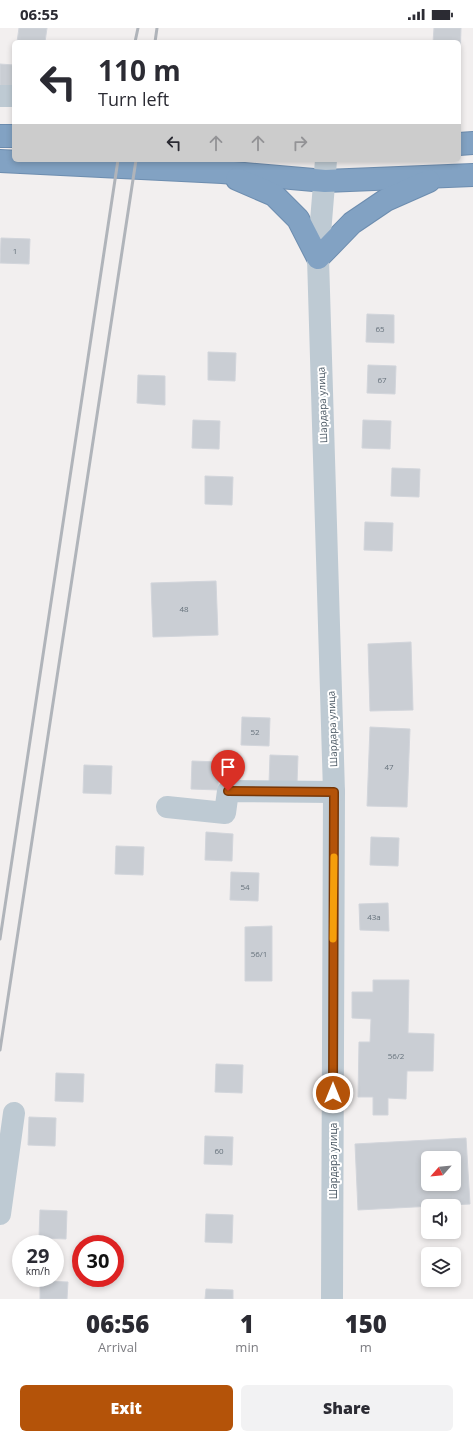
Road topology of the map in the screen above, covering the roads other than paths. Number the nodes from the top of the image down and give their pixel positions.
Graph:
1 (0, 96) edge
2 (12, 96) edge
3 (0, 136) edge
4 (12, 136) edge
5 (473, 143) edge
6 (461, 144) edge
7 (0, 161) edge
8 (12, 162) edge
9 (20, 162) edge
10 (325, 170) edge
11 (222, 172) junction
12 (473, 175) edge
13 (440, 177) junction
14 (318, 258) junction
15 (334, 792) junction
16 (167, 807) dead end
17 (14, 1113) dead end
18 (0, 1214) edge
19 (332, 1299) edge

1 - 2 street
3 - 4 highway
5 - 6 highway
7 - 8 highway
9 - 11 highway
10 - 11 highway
10 - 13 highway
10 - 14 street, Шардара улица
11 - 14 highway
12 - 13 highway
13 - 14 highway
14 - 15 street, Шардара улица
15 - 16 street
15 - 19 street, Шардара улица
17 - 18 street

